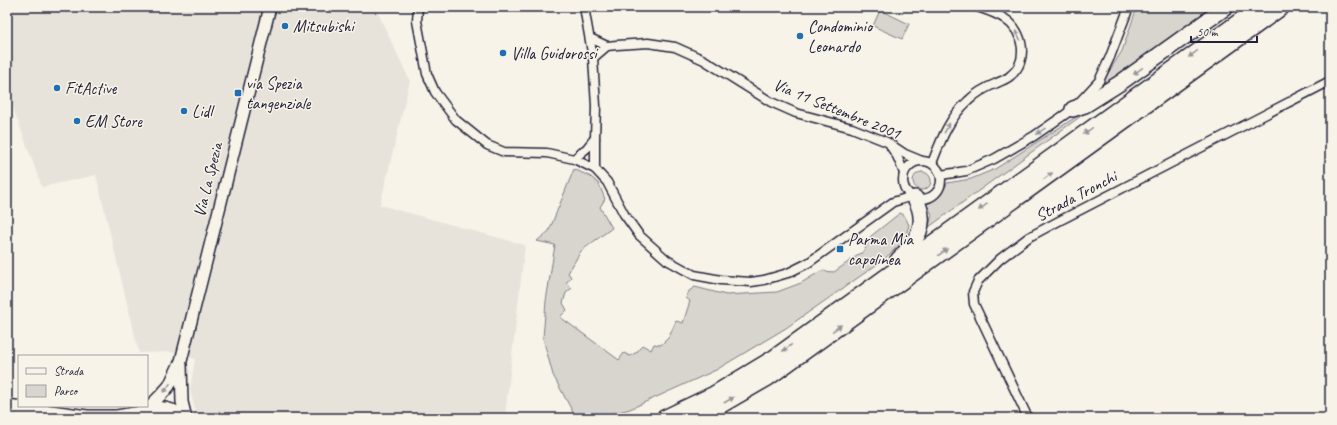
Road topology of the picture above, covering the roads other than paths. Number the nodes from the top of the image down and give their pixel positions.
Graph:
1 (270, 7) edge
2 (418, 7) edge
3 (584, 7) edge
4 (977, 7) edge
5 (1129, 7) edge
6 (1226, 7) edge
7 (1259, 7) edge
8 (1282, 7) edge
9 (590, 38) junction
10 (607, 46) junction
11 (592, 58) junction
12 (1330, 81) edge
13 (1073, 109) junction
14 (595, 138) junction
15 (887, 142) junction
16 (574, 159) junction
17 (922, 161) junction
18 (932, 163) junction
19 (595, 169) junction
20 (904, 173) junction
21 (940, 175) junction
22 (903, 185) junction
23 (915, 198) junction
24 (893, 202) junction
25 (819, 326) junction
26 (181, 361) junction
27 (148, 406) edge
28 (7, 407) edge
29 (147, 407) edge
30 (138, 414) edge
31 (1026, 417) edge
32 (115, 418) edge
33 (185, 418) edge
34 (664, 418) edge
35 (695, 418) edge

1 - 26 main road, Via La Spezia
2 - 16 street
3 - 9 street
18 -> 4 street
5 - 13 street
6 -> 13 highway
7 -> 25 highway
35 -> 8 highway
9 - 10 street, Via 11 Settembre 2001
9 - 11 street
10 - 11 street
10 - 15 street, Via 11 Settembre 2001
11 - 14 street
12 - 31 street, Strada Tronchi
13 -> 21 street
14 - 16 street
14 - 19 street
15 - 17 street, Via 11 Settembre 2001
15 - 20 street
16 - 19 street
17 - 18 street
17 - 20 street
18 - 21 street
19 - 24 street
20 - 22 street
21 - 23 street
22 - 23 street
22 - 24 street
23 - 24 street
23 - 25 highway
25 -> 34 highway
26 -> 27 main road, Via La Spezia
26 - 33 main road, Via La Spezia
28 - 32 highway
29 -> 30 main road, Via La Spezia
30 - 32 highway
30 - 33 main road, Via La Spezia

